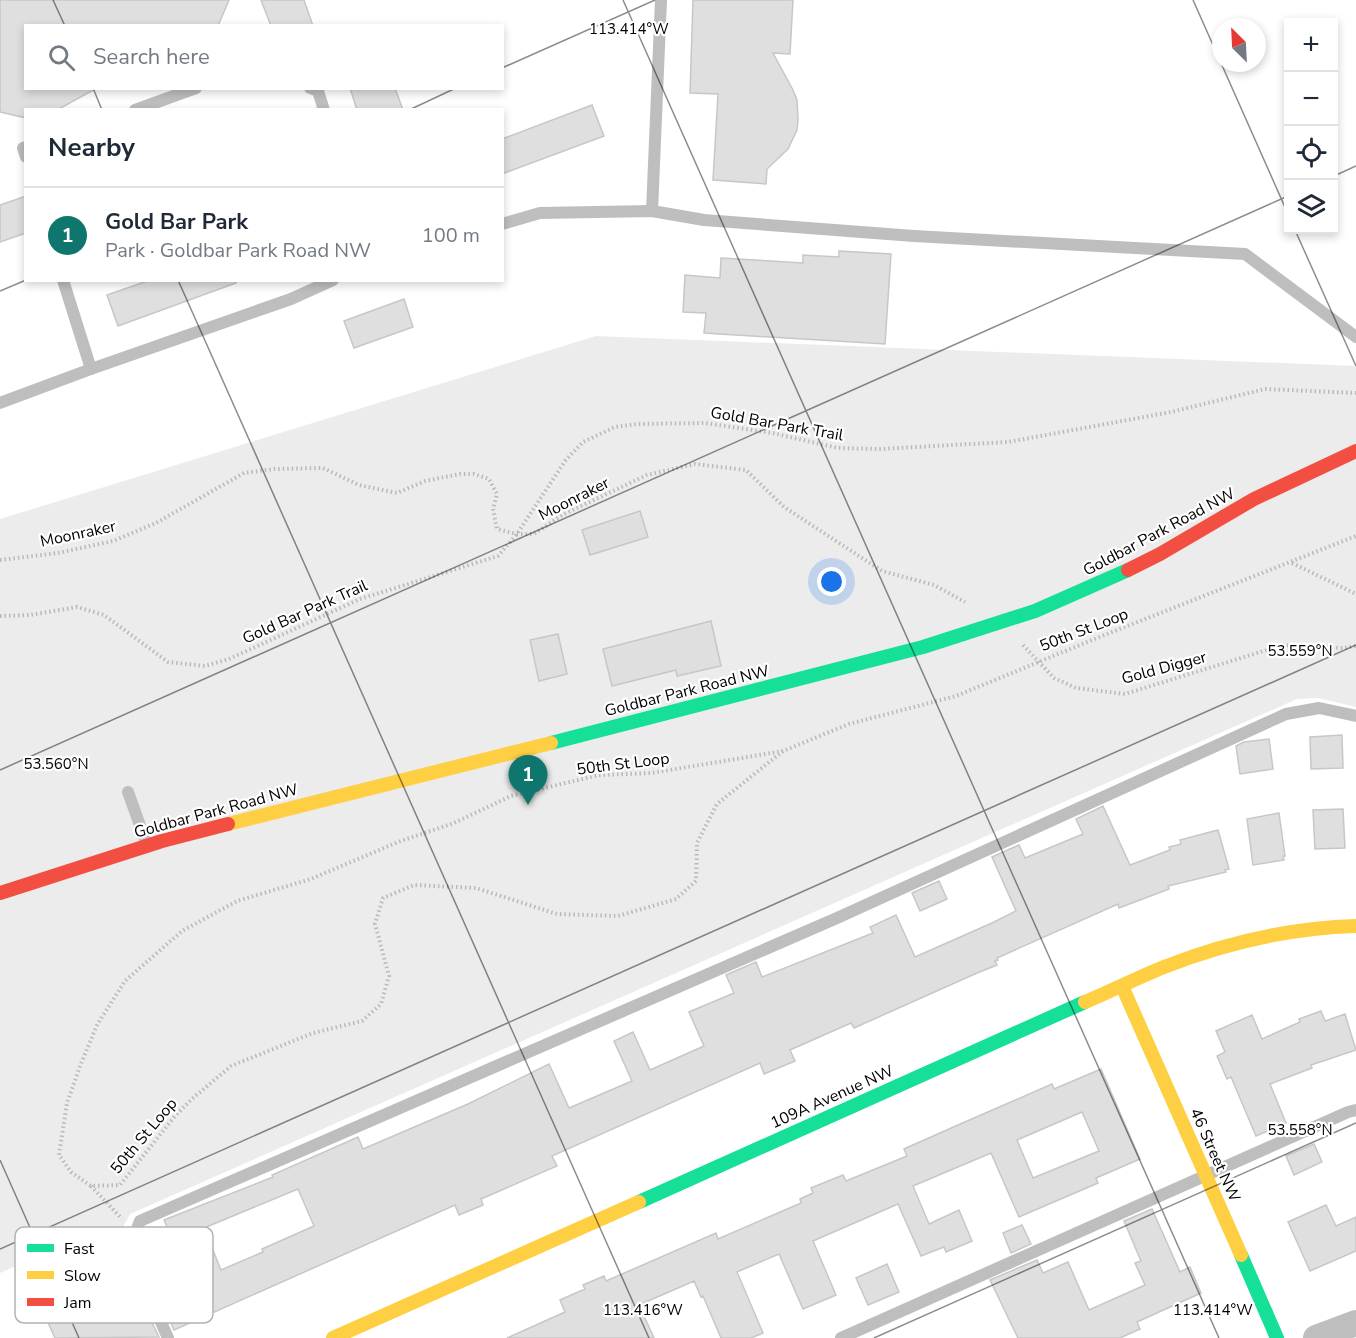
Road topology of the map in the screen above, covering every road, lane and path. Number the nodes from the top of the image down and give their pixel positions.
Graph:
1 (660, 0) edge
2 (190, 90) edge
3 (315, 90) edge
4 (141, 108) edge
5 (323, 108) edge
6 (652, 211) junction
7 (504, 223) edge
8 (64, 282) edge
9 (329, 282) edge
10 (1356, 337) edge
11 (91, 369) junction
12 (1356, 393) edge
13 (0, 403) edge
14 (1356, 451) edge
15 (517, 534) junction
16 (1356, 536) edge
17 (0, 560) edge
18 (1291, 563) junction
19 (1356, 594) edge
20 (0, 616) edge
21 (1001, 622) junction
22 (1356, 646) edge
23 (1356, 716) edge
24 (783, 751) junction
25 (128, 792) dead end
26 (147, 846) junction
27 (0, 893) edge
28 (1356, 926) edge
29 (1122, 986) junction
30 (1356, 1110) edge
31 (1206, 1177) junction
32 (91, 1186) junction
33 (129, 1227) edge
34 (138, 1227) edge
35 (161, 1323) edge
36 (1356, 1323) edge
37 (168, 1338) edge
38 (333, 1338) edge
39 (842, 1338) edge
40 (1277, 1338) edge
41 (1316, 1338) edge

1 - 6 lane
2 - 4 lane
3 - 5 lane
6 - 7 lane
6 - 10 lane
8 - 11 lane
9 - 11 lane
11 - 13 lane
12 - 15 path, Gold Bar Park Trail
14 - 21 street, Goldbar Park Road NW
15 - 17 path, Moonraker
15 - 20 path, Gold Bar Park Trail
15 - 21 path, Moonraker
16 - 18 path, 50th St Loop
18 - 19 path
18 - 24 path, 50th St Loop
21 - 22 path, Gold Digger
21 - 26 street, Goldbar Park Road NW
23 - 34 lane
24 - 32 path, 50th St Loop
24 - 32 path, 50th St Loop
25 - 26 lane
26 - 27 street, Goldbar Park Road NW
28 - 29 street, 109A Avenue NW
29 - 31 street, 46 Street NW
29 - 38 street, 109A Avenue NW
30 - 31 lane
31 - 39 lane
31 - 40 street, 46 Street NW
32 - 33 path
35 - 37 lane
36 - 41 street

